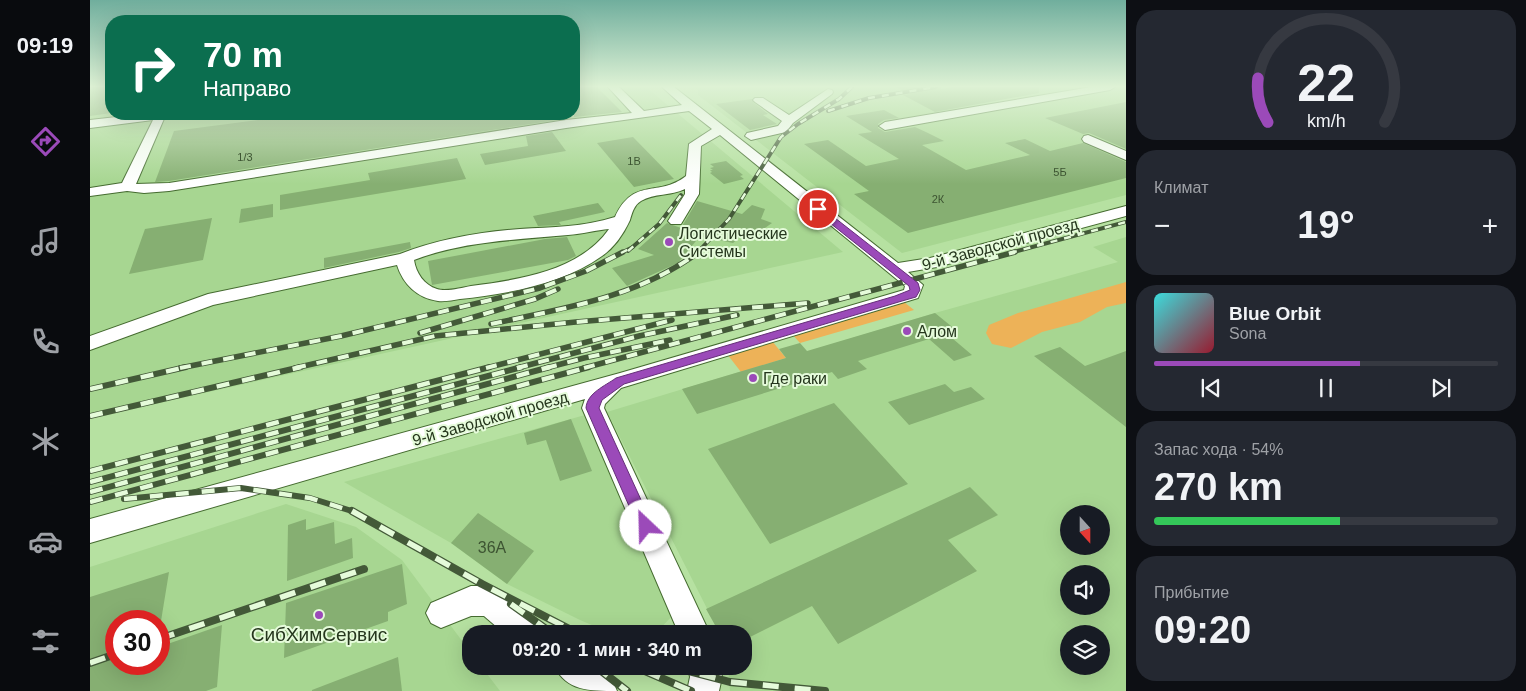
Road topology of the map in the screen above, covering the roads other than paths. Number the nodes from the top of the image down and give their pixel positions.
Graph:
1 (606, 119) edge
2 (706, 119) edge
3 (919, 119) edge
4 (126, 120) edge
5 (159, 120) edge
6 (789, 120) edge
7 (90, 124) edge
8 (885, 126) dead end
9 (720, 130) junction
10 (750, 136) dead end
11 (1088, 139) dead end
12 (1126, 156) edge
13 (692, 177) junction
14 (127, 187) junction
15 (90, 192) edge
16 (1126, 210) edge
17 (622, 220) junction
18 (676, 221) dead end
19 (405, 258) junction
20 (894, 269) junction
21 (90, 343) edge
22 (620, 381) junction
23 (90, 531) edge
24 (441, 613) dead end
25 (519, 625) edge
26 (691, 625) edge
27 (581, 675) edge
28 (706, 675) edge
29 (601, 691) edge
30 (703, 691) edge

1 - 14 street
2 - 9 street
3 - 8 street
4 - 7 street
5 - 14 street
6 - 10 street
9 - 13 street
9 - 20 street
11 - 12 street
13 - 17 street
13 - 18 street
14 - 15 street
16 - 20 street, 9-й Заводской проезд
17 - 19 street
17 - 19 street
19 - 21 street
20 - 22 street, 9-й Заводской проезд
22 - 23 street, 9-й Заводской проезд
22 - 26 street
24 - 25 street
27 - 29 street
28 - 30 street

